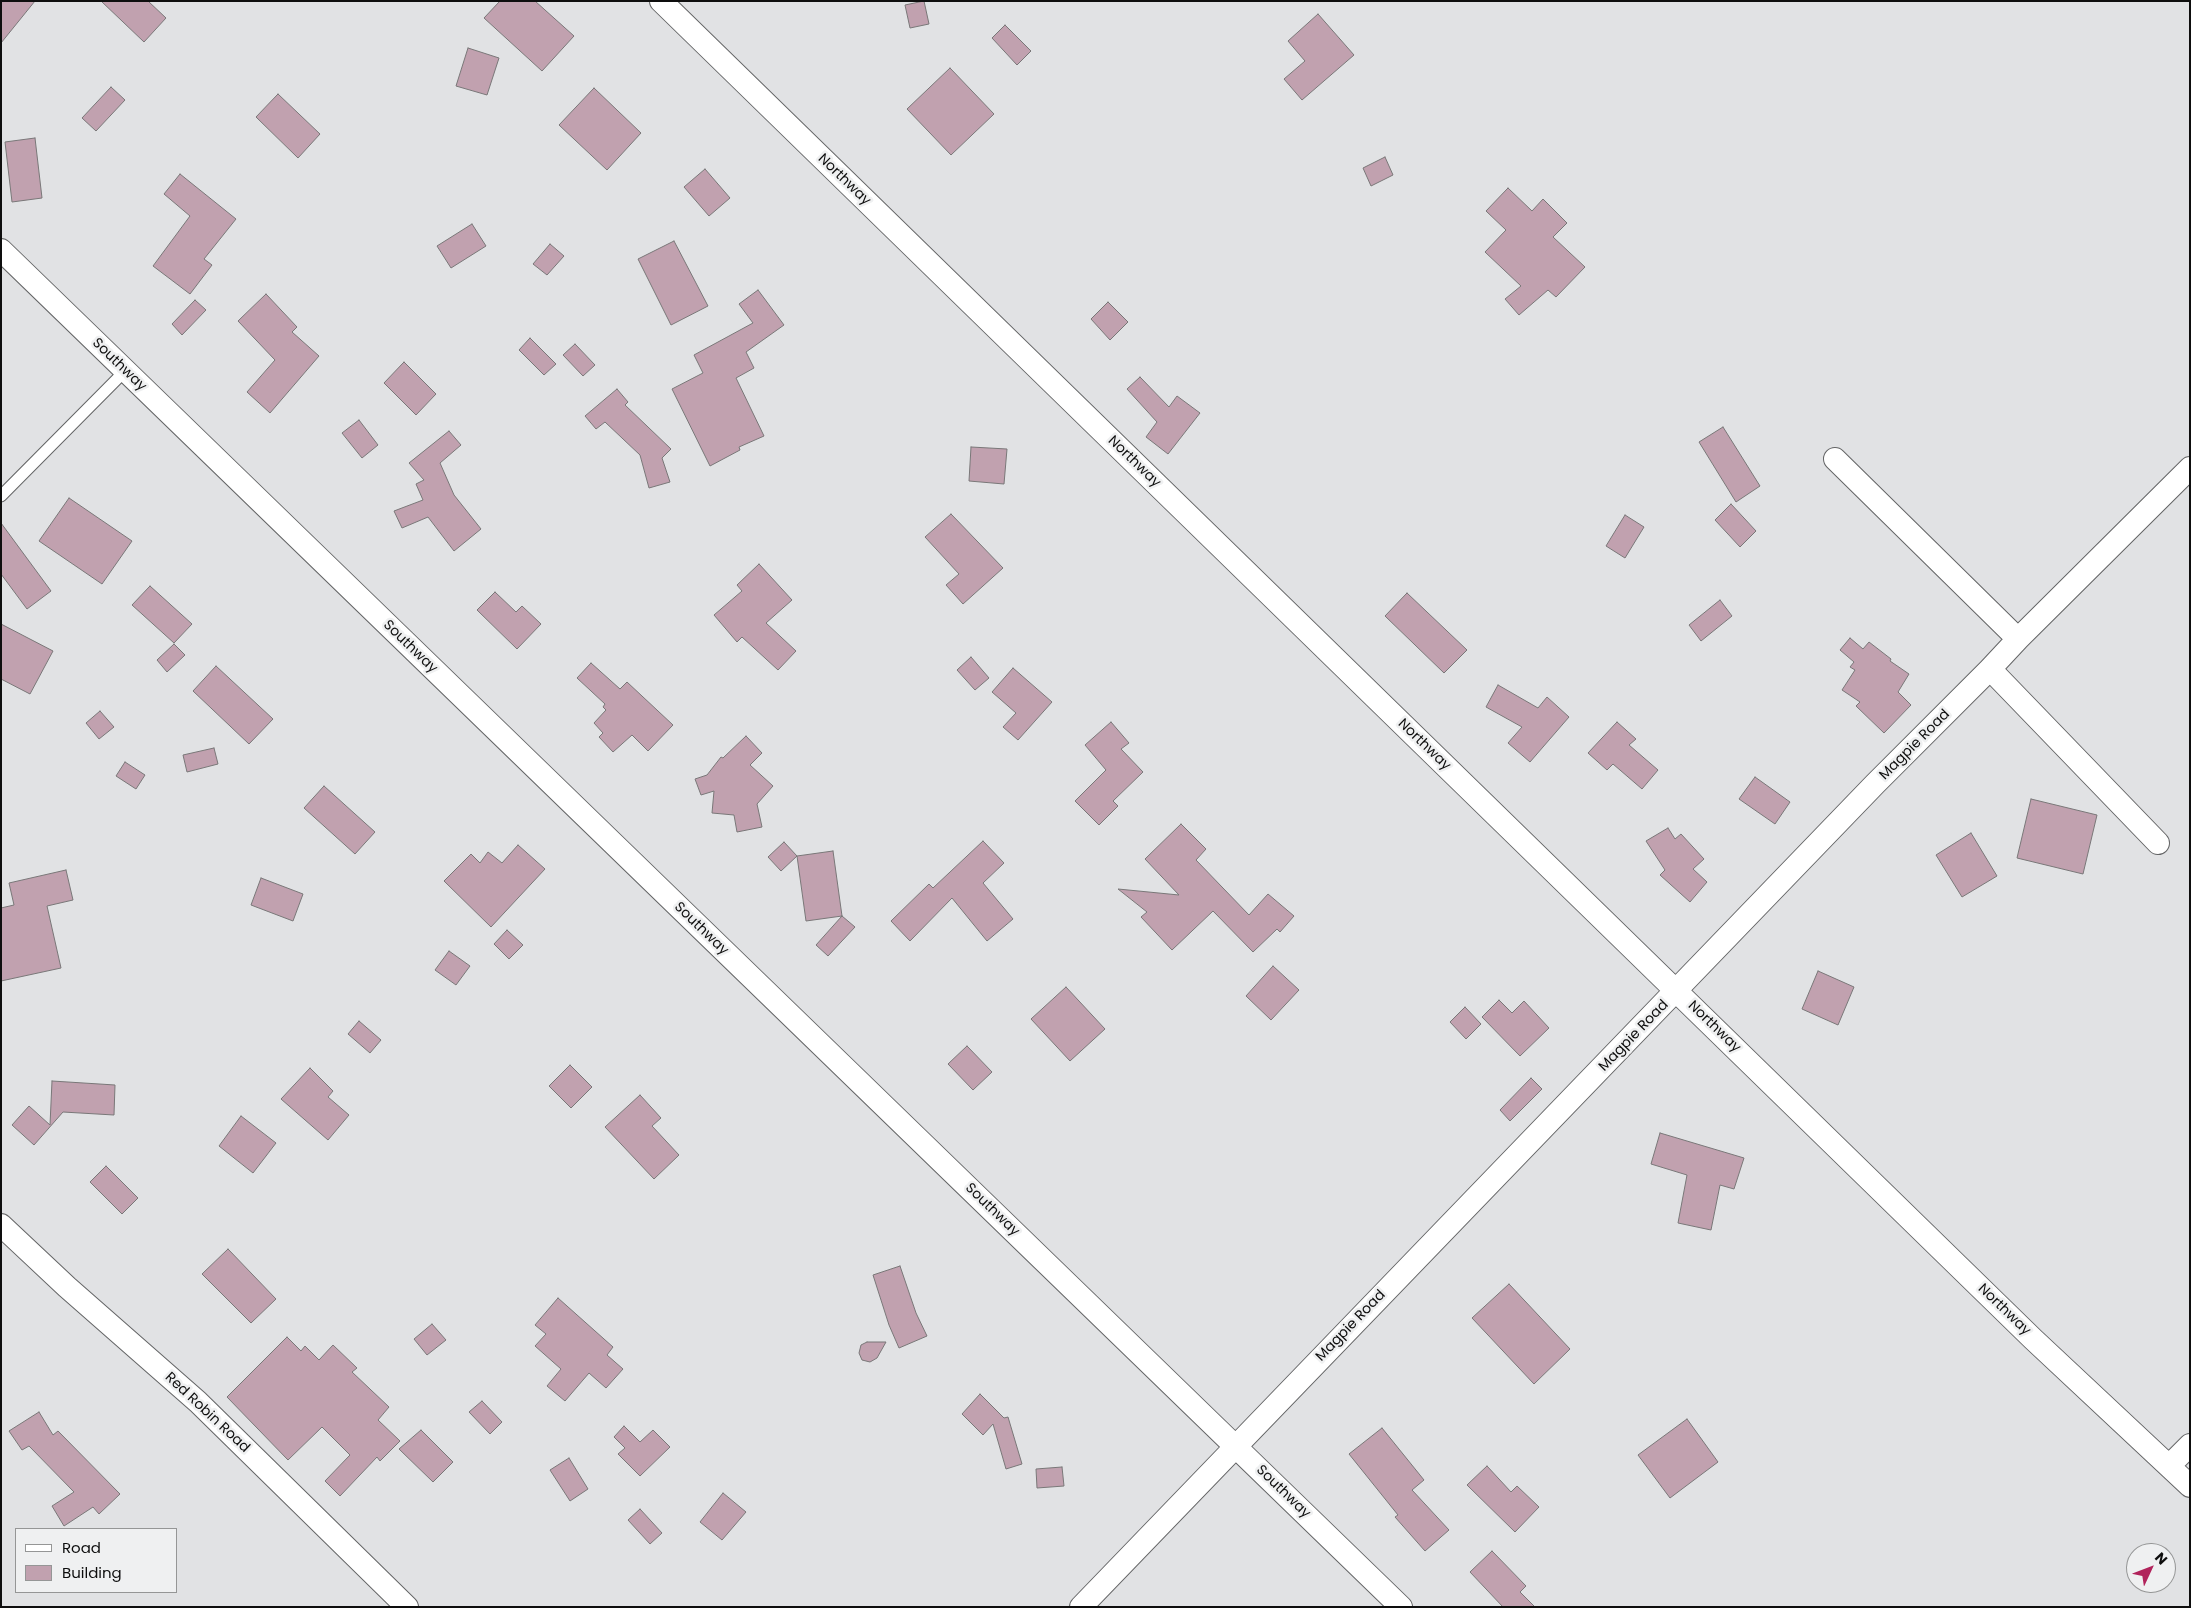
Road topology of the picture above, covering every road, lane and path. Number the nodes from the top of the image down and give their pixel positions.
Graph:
1 (661, 1) edge
2 (1, 250) edge
3 (125, 371) junction
4 (1835, 459) dead end
5 (2190, 468) edge
6 (1, 496) edge
7 (2018, 639) junction
8 (1990, 669) junction
9 (2158, 842) dead end
10 (1677, 991) junction
11 (1, 1225) edge
12 (1235, 1445) junction
13 (2190, 1445) edge
14 (2169, 1466) junction
15 (2190, 1486) edge
16 (407, 1607) edge
17 (1081, 1607) edge
18 (1401, 1607) edge

1 - 10 street, Northway
2 - 3 street, Southway
3 - 6 lane
3 - 12 street, Southway
4 - 7 street
5 - 7 street, Magpie Road
7 - 8 street, Magpie Road
8 - 9 street
8 - 10 street, Magpie Road
10 - 12 street, Magpie Road
10 - 14 street, Northway
11 - 16 street, Red Robin Road
12 - 17 street, Magpie Road
12 - 18 street, Southway
13 - 14 street
14 - 15 street, Northway

